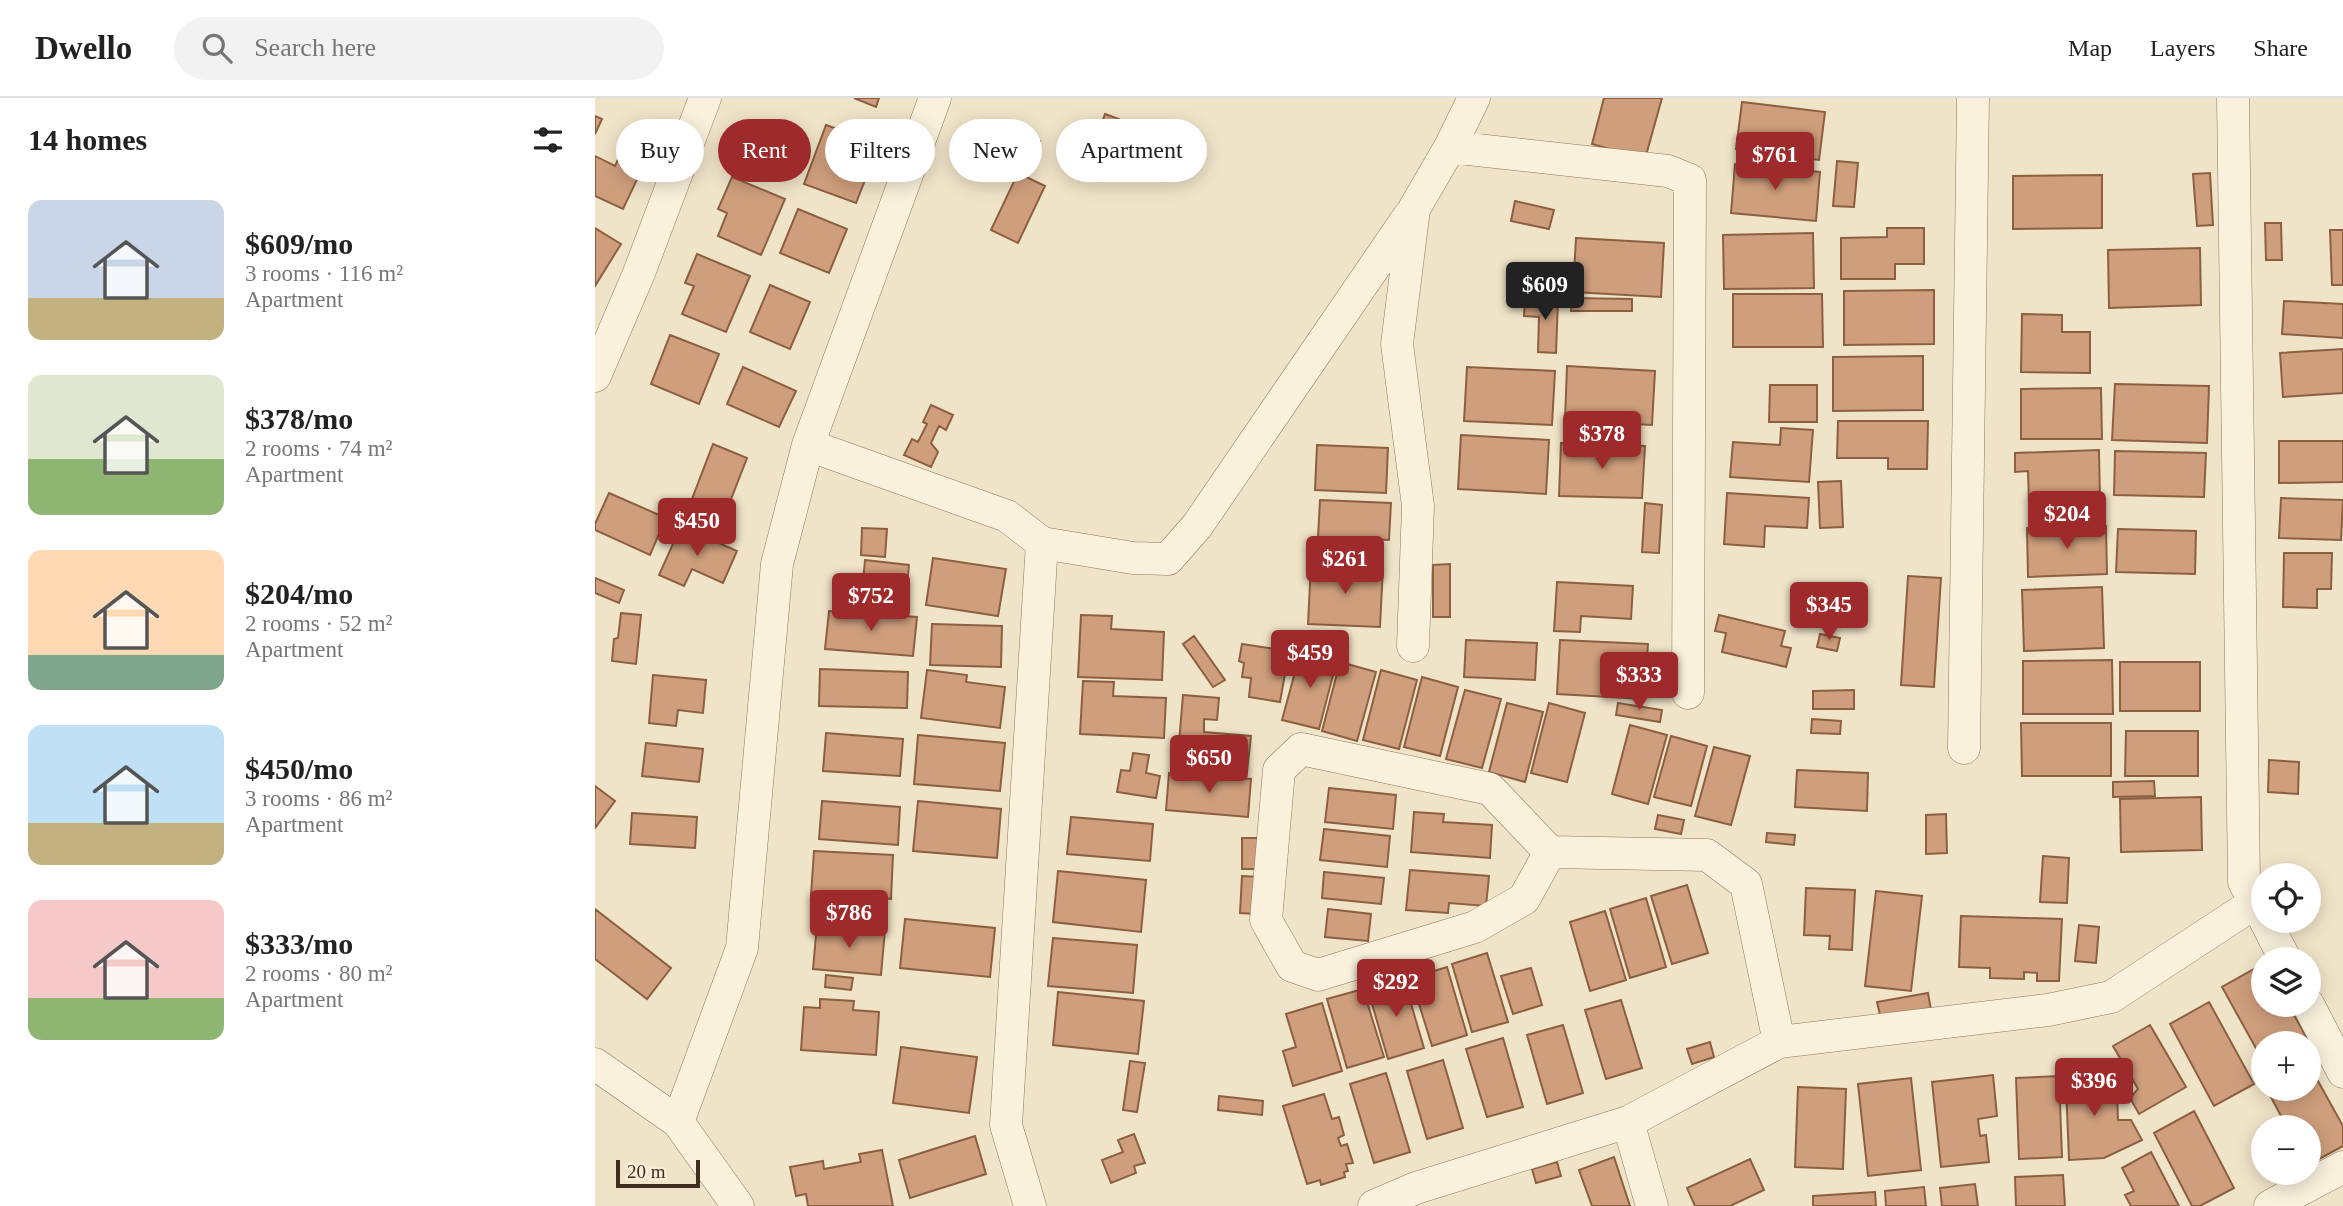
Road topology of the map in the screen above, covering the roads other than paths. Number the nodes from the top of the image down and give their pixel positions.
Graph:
1 (935, 98) edge
2 (1474, 98) edge
3 (1973, 98) edge
4 (2233, 98) edge
5 (702, 99) edge
6 (1450, 147) junction
7 (1414, 209) junction
8 (595, 376) edge
9 (808, 445) junction
10 (1042, 543) junction
11 (1413, 646) dead end
12 (1688, 693) dead end
13 (1964, 748) dead end
14 (1550, 852) junction
15 (2251, 895) edge
16 (2251, 919) edge
17 (2315, 1017) edge
18 (1779, 1042) junction
19 (595, 1064) edge
20 (2343, 1072) edge
21 (678, 1122) junction
22 (1628, 1122) junction
23 (2343, 1167) edge
24 (1418, 1197) edge
25 (738, 1206) edge
26 (1030, 1206) edge
27 (1374, 1206) edge
28 (1652, 1206) edge
29 (2270, 1206) edge

1 - 9 street
2 - 6 street
3 - 13 street
4 - 15 street
5 - 8 street
6 - 7 street
6 - 12 street
7 - 10 street
7 - 11 street
9 - 10 street
9 - 21 street
10 - 26 street
14 - 14 street
14 - 18 street
16 - 18 street
17 - 20 street
18 - 22 street
19 - 21 street
21 - 25 street
22 - 24 street
22 - 28 street
23 - 29 street
24 - 27 street

